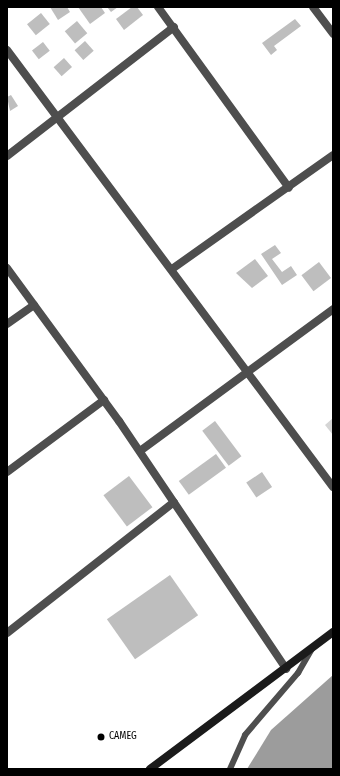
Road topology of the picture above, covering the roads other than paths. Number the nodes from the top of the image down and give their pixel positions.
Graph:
1 (158, 7) edge
2 (313, 7) edge
3 (174, 27) junction
4 (333, 34) edge
5 (7, 50) edge
6 (58, 118) junction
7 (333, 155) edge
8 (7, 156) edge
9 (289, 188) junction
10 (7, 268) edge
11 (172, 269) junction
12 (34, 305) junction
13 (333, 309) edge
14 (7, 324) edge
15 (248, 371) junction
16 (104, 400) junction
17 (140, 451) junction
18 (7, 472) edge
19 (333, 487) edge
20 (174, 502) junction
21 (333, 632) edge
22 (7, 634) edge
23 (312, 649) junction
24 (286, 669) junction
25 (150, 769) edge
26 (230, 769) edge

1 - 3 street
2 - 4 street
3 - 6 street
3 - 9 street
5 - 6 street
6 - 8 street
6 - 11 street
7 - 9 street
9 - 11 street
10 - 12 street
11 - 15 street
12 - 14 street
12 - 16 street
13 - 15 street
15 - 17 street
15 - 19 street
16 - 17 street
16 - 18 street
17 - 20 street
20 - 22 street
20 - 24 street
21 - 23 street
23 - 24 street
23 - 26 lane
24 - 25 street

